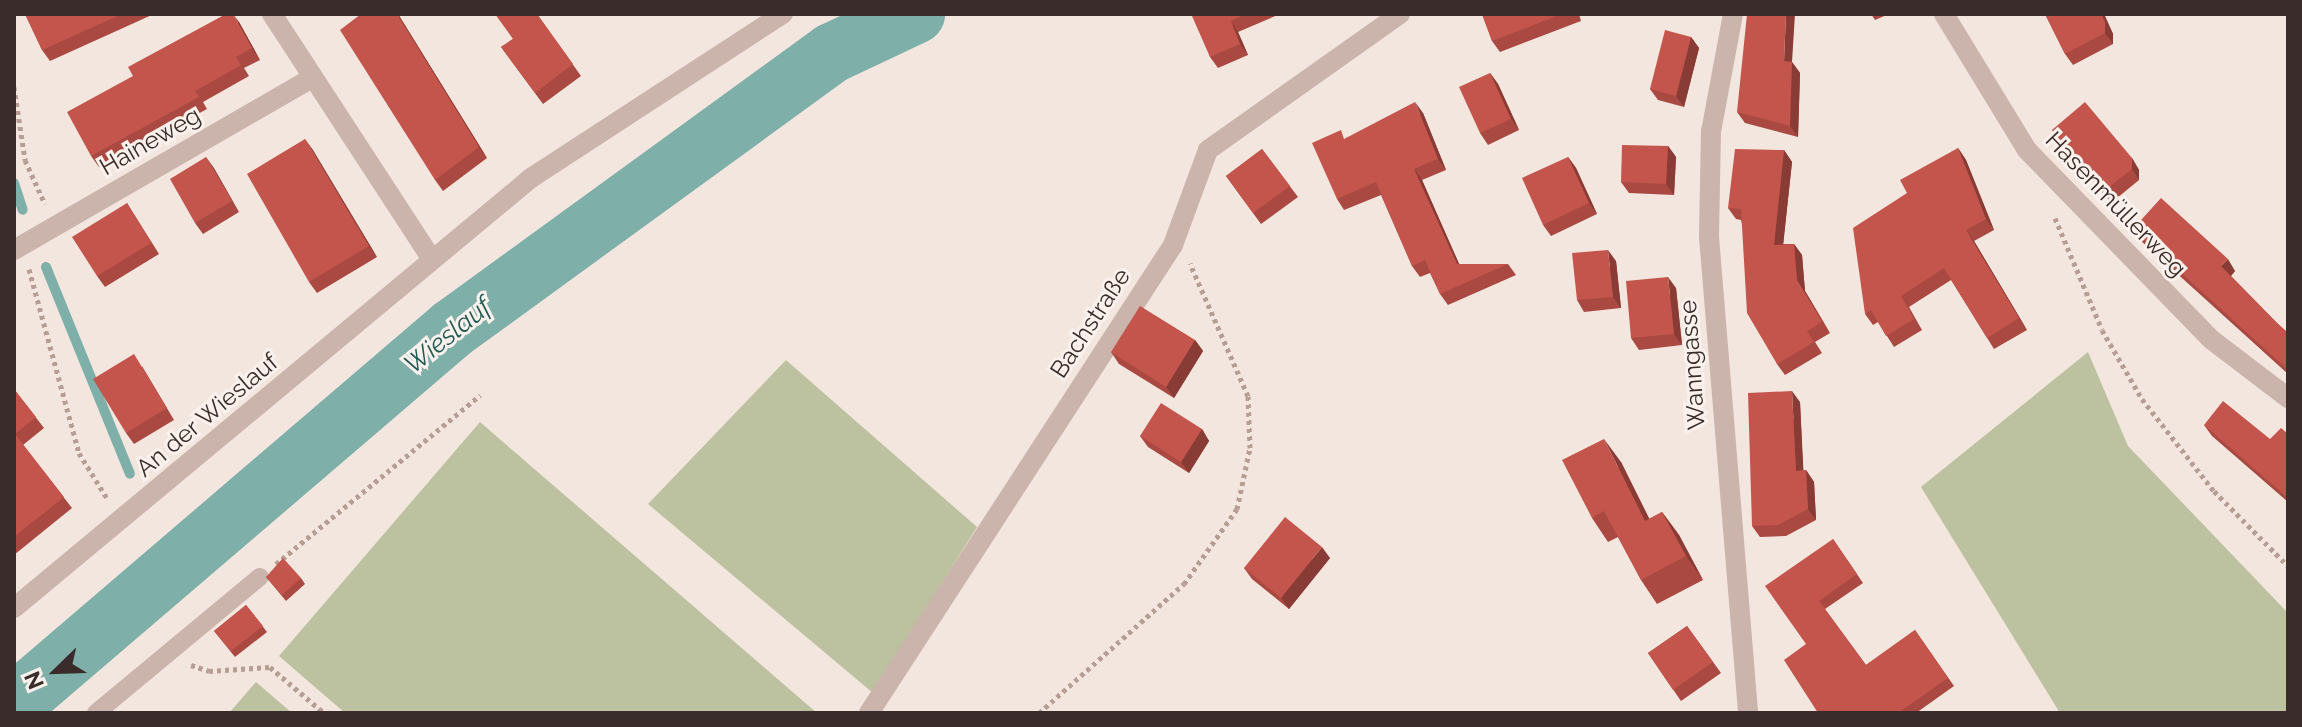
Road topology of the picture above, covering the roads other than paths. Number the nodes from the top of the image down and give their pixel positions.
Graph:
1 (272, 14) edge
2 (783, 14) edge
3 (1400, 14) edge
4 (1733, 14) edge
5 (1944, 14) edge
6 (312, 78) junction
7 (18, 247) edge
8 (432, 259) junction
9 (2288, 398) edge
10 (260, 577) road end
11 (14, 608) edge
12 (96, 713) edge
13 (869, 713) edge
14 (1748, 713) edge

1 - 6 street
2 - 8 street, An der Wieslauf
3 - 13 street, Bachstraße
4 - 14 street, Wanngasse
5 - 9 street, Hasenmüllerweg
6 - 7 street, Haineweg
6 - 8 street
8 - 11 street, An der Wieslauf
10 - 12 lane

